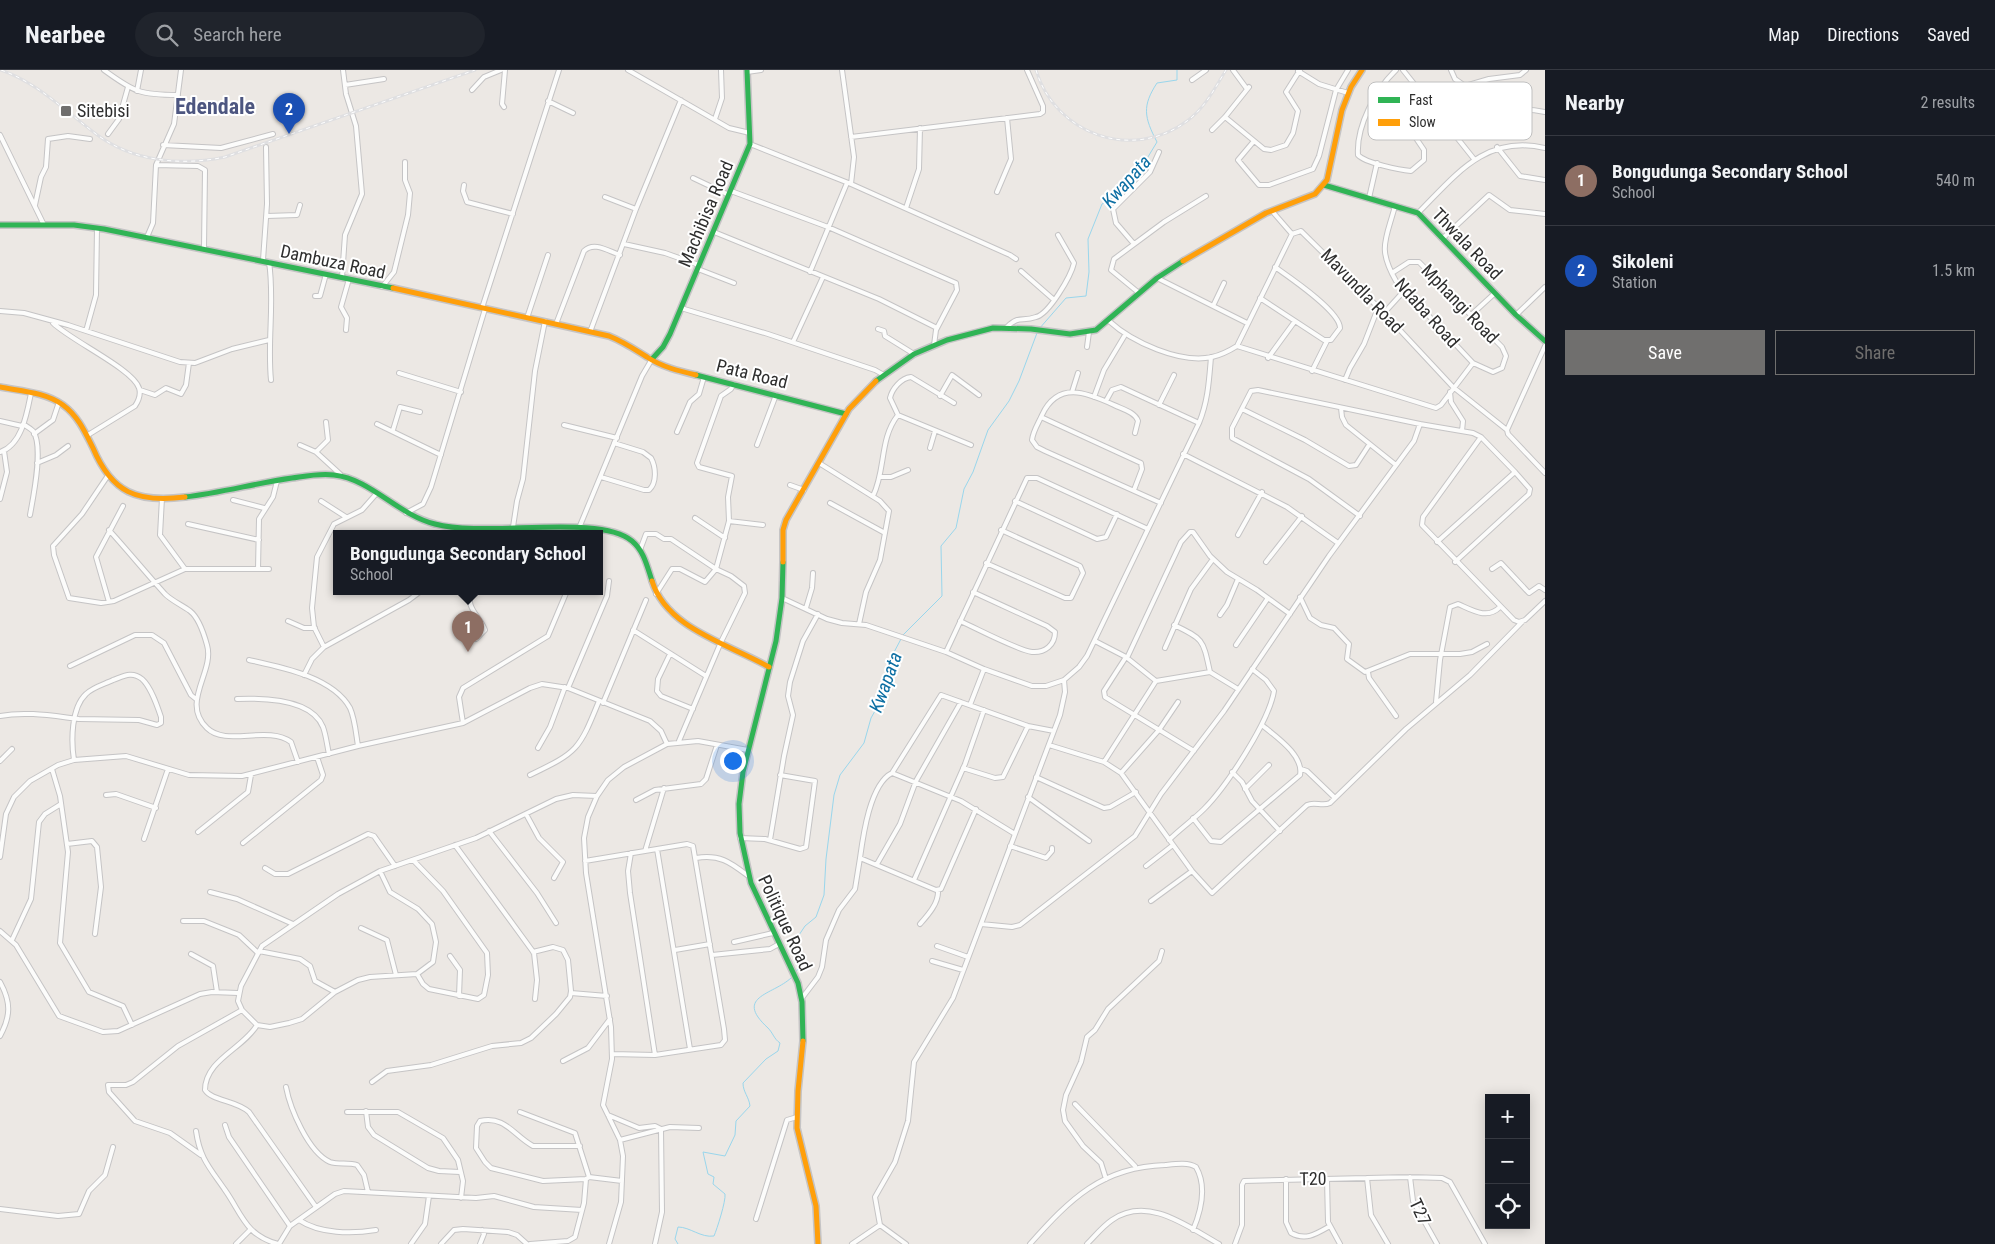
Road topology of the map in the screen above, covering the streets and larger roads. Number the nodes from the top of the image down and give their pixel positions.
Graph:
1 (104, 70) edge
2 (141, 70) edge
3 (181, 70) edge
4 (343, 70) edge
5 (501, 70) edge
6 (505, 70) edge
7 (558, 70) edge
8 (628, 70) edge
9 (721, 70) edge
10 (761, 70) edge
11 (842, 70) edge
12 (1027, 70) edge
13 (1206, 70) edge
14 (1233, 70) edge
15 (1299, 70) edge
16 (1348, 70) edge
17 (1362, 70) edge
18 (1396, 70) edge
19 (1403, 70) edge
20 (1451, 70) edge
21 (1526, 70) edge
22 (747, 71) edge
23 (384, 79) dead end
24 (1192, 80) dead end
25 (1386, 82) edge
26 (1413, 82) edge
27 (1459, 82) edge
28 (1479, 82) edge
29 (345, 85) junction
30 (128, 87) junction
31 (472, 90) dead end
32 (1336, 90) junction
33 (137, 92) junction
34 (1348, 93) junction
35 (178, 95) junction
36 (681, 100) junction
37 (548, 101) junction
38 (504, 107) dead end
39 (1532, 111) edge
40 (1545, 112) edge
41 (573, 113) dead end
42 (1368, 115) edge
43 (1225, 117) junction
44 (1007, 118) junction
45 (715, 119) junction
46 (920, 128) junction
47 (1212, 130) dead end
48 (750, 133) junction
49 (108, 134) dead end
50 (273, 134) dead end
51 (0, 135) edge
52 (851, 136) junction
53 (90, 139) dead end
54 (1416, 140) edge
55 (1459, 140) edge
56 (1254, 141) junction
57 (750, 144) junction
58 (163, 145) junction
59 (266, 146) dead end
60 (1497, 147) junction
61 (1545, 148) edge
62 (1159, 152) dead end
63 (1474, 159) junction
64 (405, 162) dead end
65 (1377, 163) junction
66 (156, 165) junction
67 (692, 178) dead end
68 (1545, 180) edge
69 (849, 184) junction
70 (464, 185) dead end
71 (1324, 185) junction
72 (997, 192) dead end
73 (730, 193) junction
74 (1206, 196) dead end
75 (604, 197) dead end
76 (1369, 198) junction
77 (35, 205) junction
78 (300, 205) dead end
79 (1395, 206) junction
80 (906, 208) junction
81 (636, 209) junction
82 (1272, 211) junction
83 (513, 214) junction
84 (1418, 214) junction
85 (1545, 214) edge
86 (267, 216) junction
87 (0, 226) edge
88 (44, 226) junction
89 (828, 227) junction
90 (97, 228) junction
91 (714, 232) junction
92 (1292, 234) junction
93 (1058, 236) dead end
94 (147, 237) junction
95 (1442, 238) junction
96 (624, 244) junction
97 (1134, 244) junction
98 (204, 248) junction
99 (548, 255) dead end
100 (620, 255) junction
101 (1016, 259) dead end
102 (266, 261) junction
103 (698, 267) junction
104 (1275, 267) junction
105 (1021, 271) dead end
106 (810, 272) junction
107 (1392, 273) junction
108 (326, 274) junction
109 (342, 277) junction
110 (822, 278) junction
111 (1157, 278) junction
112 (350, 279) junction
113 (1224, 283) dead end
114 (734, 284) dead end
115 (382, 287) junction
116 (1545, 287) edge
117 (1404, 291) junction
118 (1139, 293) junction
119 (1495, 293) junction
120 (315, 296) dead end
121 (1260, 298) junction
122 (1053, 299) junction
123 (1213, 306) junction
124 (484, 308) junction
125 (681, 308) junction
126 (1378, 308) junction
127 (0, 311) edge
128 (1384, 313) junction
129 (1471, 315) junction
130 (1516, 315) junction
131 (527, 318) junction
132 (52, 321) junction
133 (545, 321) junction
134 (1295, 321) junction
135 (1109, 322) junction
136 (1247, 323) junction
137 (556, 324) junction
138 (878, 328) dead end
139 (937, 328) junction
140 (1007, 328) junction
141 (346, 330) dead end
142 (86, 331) junction
143 (590, 332) junction
144 (1089, 332) junction
145 (1125, 335) junction
146 (268, 340) junction
147 (1327, 341) junction
148 (1545, 341) edge
149 (793, 342) junction
150 (934, 345) junction
151 (1237, 346) junction
152 (1545, 346) edge
153 (1087, 347) dead end
154 (914, 354) junction
155 (1211, 357) junction
156 (1268, 358) junction
157 (652, 360) junction
158 (189, 363) junction
159 (1473, 363) junction
160 (1312, 371) junction
161 (399, 373) dead end
162 (1078, 373) dead end
163 (1496, 373) joint
164 (884, 375) junction
165 (1174, 375) dead end
166 (704, 377) junction
167 (271, 380) dead end
168 (1345, 380) junction
169 (734, 384) junction
170 (0, 386) edge
171 (1453, 387) junction
172 (140, 390) junction
173 (461, 392) junction
174 (1072, 392) junction
175 (1450, 392) junction
176 (31, 394) junction
177 (776, 395) junction
178 (979, 395) dead end
179 (940, 396) junction
180 (1094, 397) junction
181 (1106, 401) junction
182 (59, 402) junction
183 (954, 403) dead end
184 (1159, 405) junction
185 (1341, 408) junction
186 (1242, 410) junction
187 (420, 412) dead end
188 (846, 414) junction
189 (898, 415) junction
190 (1041, 417) junction
191 (0, 421) edge
192 (326, 422) dead end
193 (1199, 423) junction
194 (377, 424) dead end
195 (1420, 424) junction
196 (23, 425) junction
197 (564, 425) dead end
198 (393, 430) junction
199 (1507, 430) junction
200 (935, 431) junction
201 (677, 432) dead end
202 (1462, 432) junction
203 (1134, 433) dead end
204 (34, 434) junction
205 (88, 435) junction
206 (617, 438) junction
207 (1482, 438) junction
208 (614, 443) junction
209 (300, 445) dead end
210 (757, 445) dead end
211 (971, 445) dead end
212 (1369, 445) junction
213 (68, 446) dead end
214 (930, 448) dead end
215 (2, 452) edge
216 (316, 452) junction
217 (1184, 454) junction
218 (441, 455) junction
219 (37, 463) junction
220 (819, 463) junction
221 (1396, 465) junction
222 (908, 470) dead end
223 (1515, 472) junction
224 (1545, 473) edge
225 (340, 474) junction
226 (107, 477) junction
227 (601, 477) junction
228 (880, 477) junction
229 (277, 481) junction
230 (790, 486) dead end
231 (804, 490) junction
232 (1134, 490) junction
233 (1262, 492) junction
234 (377, 493) junction
235 (872, 496) junction
236 (162, 498) junction
237 (0, 499) edge
238 (233, 500) dead end
239 (321, 501) dead end
240 (1015, 501) junction
241 (830, 503) dead end
242 (1161, 503) junction
243 (123, 506) dead end
244 (264, 508) junction
245 (406, 513) junction
246 (1117, 514) junction
247 (30, 515) dead end
248 (1302, 516) junction
249 (1360, 516) junction
250 (346, 517) junction
251 (695, 518) dead end
252 (729, 521) junction
253 (188, 524) dead end
254 (762, 525) dead end
255 (448, 526) junction
256 (513, 528) junction
257 (579, 528) junction
258 (1148, 529) junction
259 (109, 530) junction
260 (448, 530) edge
261 (598, 530) edge
262 (1001, 530) junction
263 (603, 531) edge
264 (886, 533) junction
265 (1238, 535) dead end
266 (725, 538) junction
267 (259, 540) junction
268 (1437, 542) junction
269 (1338, 543) junction
270 (640, 550) junction
271 (1213, 559) junction
272 (1266, 562) dead end
273 (1455, 562) junction
274 (986, 563) junction
275 (185, 569) junction
276 (258, 569) junction
277 (268, 569) dead end
278 (716, 569) junction
279 (1492, 569) dead end
280 (813, 573) dead end
281 (1238, 579) junction
282 (609, 581) dead end
283 (156, 583) junction
284 (1545, 590) edge
285 (973, 592) junction
286 (656, 594) junction
287 (416, 595) edge
288 (470, 595) edge
289 (564, 595) edge
290 (1300, 597) junction
291 (782, 598) junction
292 (1268, 598) junction
293 (646, 600) dead end
294 (1545, 601) edge
295 (109, 602) junction
296 (1500, 607) junction
297 (806, 608) junction
298 (818, 614) junction
299 (1290, 614) junction
300 (1220, 615) dead end
301 (288, 621) dead end
302 (960, 621) junction
303 (1522, 622) junction
304 (859, 624) junction
305 (1174, 625) junction
306 (315, 628) junction
307 (633, 630) junction
308 (476, 639) dead end
309 (1095, 641) junction
310 (720, 642) junction
311 (1488, 644) dead end
312 (1236, 645) dead end
313 (324, 647) junction
314 (1165, 648) dead end
315 (946, 652) junction
316 (670, 654) junction
317 (1441, 654) junction
318 (1126, 658) junction
319 (249, 660) dead end
320 (70, 666) dead end
321 (769, 668) junction
322 (984, 669) junction
323 (1252, 669) junction
324 (1210, 672) junction
325 (1368, 672) junction
326 (304, 675) junction
327 (706, 676) junction
328 (1064, 680) junction
329 (1156, 681) junction
330 (567, 688) junction
331 (1238, 689) junction
332 (196, 699) junction
333 (237, 699) dead end
334 (601, 702) junction
335 (961, 702) junction
336 (1178, 702) dead end
337 (1436, 702) junction
338 (970, 705) junction
339 (693, 708) junction
340 (984, 710) junction
341 (1134, 715) junction
342 (0, 716) edge
343 (1396, 716) dead end
344 (75, 719) junction
345 (463, 723) junction
346 (1262, 725) junction
347 (1028, 726) junction
348 (1159, 730) junction
349 (1054, 731) junction
350 (679, 742) junction
351 (667, 744) junction
352 (717, 744) junction
353 (1050, 744) junction
354 (358, 746) junction
355 (12, 748) dead end
356 (538, 748) dead end
357 (748, 750) junction
358 (1194, 751) junction
359 (329, 754) junction
360 (317, 757) junction
361 (74, 760) junction
362 (0, 761) edge
363 (298, 762) junction
364 (1104, 762) junction
365 (1269, 765) dead end
366 (52, 768) junction
367 (963, 768) junction
368 (168, 769) junction
369 (1301, 769) junction
370 (1232, 772) junction
371 (892, 773) junction
372 (1121, 773) junction
373 (251, 775) junction
374 (780, 775) junction
375 (530, 776) dead end
376 (1036, 777) junction
377 (916, 781) junction
378 (664, 788) junction
379 (1245, 789) junction
380 (1136, 792) junction
381 (106, 795) dead end
382 (597, 796) junction
383 (951, 796) junction
384 (1028, 797) junction
385 (1335, 798) junction
386 (636, 800) dead end
387 (61, 804) junction
388 (156, 808) junction
389 (976, 809) junction
390 (1261, 811) junction
391 (1149, 812) junction
392 (0, 813) edge
393 (6, 814) junction
394 (526, 814) junction
395 (1194, 818) junction
396 (489, 831) junction
397 (1280, 831) junction
398 (198, 832) dead end
399 (1015, 834) junction
400 (740, 838) junction
401 (144, 840) dead end
402 (770, 840) junction
403 (1169, 840) junction
404 (1088, 841) dead end
405 (243, 843) dead end
406 (67, 844) junction
407 (455, 845) junction
408 (1173, 845) junction
409 (1, 846) edge
410 (1010, 846) junction
411 (1052, 848) dead end
412 (657, 849) junction
413 (645, 851) junction
414 (631, 853) junction
415 (0, 857) edge
416 (696, 858) junction
417 (860, 858) junction
418 (413, 860) junction
419 (585, 861) junction
420 (877, 864) junction
421 (394, 866) junction
422 (1146, 866) dead end
423 (265, 868) dead end
424 (380, 871) junction
425 (1192, 871) junction
426 (747, 876) junction
427 (554, 878) dead end
428 (914, 880) junction
429 (938, 890) junction
430 (210, 892) dead end
431 (1150, 901) dead end
432 (183, 921) dead end
433 (556, 923) dead end
434 (292, 924) junction
435 (920, 924) dead end
436 (981, 924) junction
437 (361, 928) dead end
438 (0, 931) edge
439 (95, 934) dead end
440 (773, 934) junction
441 (12, 940) junction
442 (734, 942) dead end
443 (710, 944) junction
444 (779, 944) junction
445 (937, 946) dead end
446 (675, 950) junction
447 (1162, 951) dead end
448 (258, 952) junction
449 (533, 952) junction
450 (191, 954) dead end
451 (712, 954) junction
452 (450, 956) dead end
453 (968, 957) junction
454 (932, 961) dead end
455 (963, 970) junction
456 (417, 974) junction
457 (396, 975) junction
458 (0, 982) edge
459 (217, 992) junction
460 (334, 992) junction
461 (238, 993) junction
462 (571, 993) junction
463 (460, 996) junction
464 (607, 996) junction
465 (802, 998) junction
466 (535, 999) dead end
467 (242, 1010) junction
468 (610, 1019) junction
469 (132, 1025) junction
470 (256, 1025) junction
471 (0, 1036) edge
472 (690, 1049) junction
473 (612, 1054) junction
474 (655, 1055) junction
475 (564, 1061) dead end
476 (372, 1082) dead end
477 (286, 1087) dead end
478 (1075, 1104) dead end
479 (366, 1111) junction
480 (347, 1112) dead end
481 (520, 1112) dead end
482 (606, 1115) junction
483 (797, 1117) junction
484 (225, 1126) dead end
485 (699, 1128) dead end
486 (661, 1130) junction
487 (196, 1132) dead end
488 (620, 1140) junction
489 (580, 1146) junction
490 (113, 1147) dead end
491 (201, 1155) junction
492 (1135, 1166) junction
493 (460, 1172) junction
494 (1410, 1177) junction
495 (588, 1178) junction
496 (1327, 1178) junction
497 (1367, 1178) junction
498 (1106, 1179) junction
499 (1286, 1179) junction
500 (622, 1181) junction
501 (368, 1192) junction
502 (429, 1196) junction
503 (461, 1198) junction
504 (316, 1207) junction
505 (0, 1209) edge
506 (582, 1210) junction
507 (756, 1219) dead end
508 (299, 1220) junction
509 (880, 1225) junction
510 (290, 1226) junction
511 (1330, 1226) junction
512 (250, 1230) junction
513 (376, 1230) dead end
514 (482, 1230) junction
515 (1193, 1230) junction
516 (236, 1244) edge
517 (278, 1244) edge
518 (411, 1244) edge
519 (441, 1244) edge
520 (480, 1244) edge
521 (529, 1244) edge
522 (609, 1244) edge
523 (655, 1244) edge
524 (818, 1244) edge
525 (852, 1244) edge
526 (906, 1244) edge
527 (1030, 1244) edge
528 (1087, 1244) edge
529 (1219, 1244) edge
530 (1235, 1244) edge
531 (1340, 1244) edge
532 (1388, 1244) edge
533 (1437, 1244) edge
534 (1485, 1244) edge

1 - 30 street
2 - 33 street
3 - 35 street
4 - 29 street
5 - 31 street
6 - 38 street
7 - 37 street
8 - 36 street
9 - 45 street
10 - 22 street
11 - 52 street
12 - 44 street
13 - 24 street
14 - 43 street
15 - 32 street
15 - 56 street
16 - 32 street
17 - 34 street
18 - 25 street
19 - 26 street
20 - 27 street
21 - 28 street
22 - 48 street, Machibisa Road
23 - 29 street
29 - 109 street
30 - 33 street
30 - 49 street
32 - 34 street
32 - 56 street
33 - 35 street
34 - 71 street
35 - 58 street
36 - 45 street
36 - 81 street
37 - 41 street
37 - 83 street
39 - 40 street
42 - 65 street
43 - 47 street
43 - 56 street
44 - 46 street
44 - 72 street
45 - 48 street
46 - 52 street
46 - 80 street
48 - 57 street, Machibisa Road
50 - 58 street
51 - 77 street
52 - 69 street
53 - 77 street
54 - 65 street
55 - 63 street
57 - 69 street
57 - 73 street, Machibisa Road
58 - 66 street
59 - 86 street
60 - 61 street
60 - 63 street
60 - 68 street
62 - 97 street
63 - 84 street
64 - 115 street
65 - 76 street
66 - 94 street
66 - 98 street
67 - 73 street
69 - 80 street
69 - 89 street
70 - 83 street
71 - 76 street, Thwala Road
71 - 82 street
73 - 89 street
73 - 91 street, Machibisa Road
74 - 97 street
75 - 81 street
76 - 79 street, Thwala Road
77 - 88 street
78 - 86 street
79 - 84 street, Thwala Road
79 - 107 street, Ndaba Road
80 - 101 street
81 - 96 street
82 - 92 street
82 - 111 street
83 - 124 street
84 - 95 street, Thwala Road
85 - 95 street
86 - 102 street
87 - 88 street, Dambuza Road
88 - 90 street, Dambuza Road
89 - 106 street
89 - 139 street
90 - 94 street, Dambuza Road
90 - 142 street
91 - 103 street, Machibisa Road
91 - 106 street
92 - 104 street
92 - 126 street, Mavundla Road
93 - 122 street
94 - 98 street, Dambuza Road
95 - 119 street, Thwala Road
96 - 100 street
96 - 103 street
97 - 118 street
98 - 102 street, Dambuza Road
99 - 131 street
100 - 137 street
100 - 143 street
102 - 108 street, Dambuza Road
102 - 146 street
103 - 114 street
103 - 125 street, Machibisa Road
104 - 121 street
104 - 147 street
105 - 122 street
106 - 110 street
107 - 117 street, Ndaba Road
107 - 129 street, Mphangi Road
108 - 109 street, Dambuza Road
108 - 120 street
109 - 112 street, Dambuza Road
110 - 139 street
110 - 149 street
111 - 118 street
111 - 123 street
112 - 115 street, Dambuza Road
112 - 141 street
113 - 123 street
115 - 124 street, Dambuza Road
116 - 130 street
117 - 128 street
117 - 159 street, Ndaba Road
118 - 135 street
119 - 129 street
119 - 130 street, Thwala Road
121 - 134 street
121 - 136 street
122 - 140 street
123 - 136 street
124 - 131 street, Dambuza Road
124 - 173 street
125 - 149 street
125 - 157 street, Machibisa Road
126 - 128 street, Mavundla Road
126 - 168 street
127 - 132 street
128 - 171 street, Mavundla Road
129 - 163 street, Mphangi Road
130 - 148 street, Thwala Road
131 - 133 street, Dambuza Road
132 - 142 street
132 - 172 street
133 - 137 street, Dambuza Road
133 - 256 street
134 - 147 street
134 - 156 street
135 - 144 street
135 - 145 street
136 - 151 street
137 - 143 street, Dambuza Road
138 - 154 street
139 - 150 street
140 - 144 street
140 - 150 street
142 - 158 street
143 - 157 street, Dambuza Road
144 - 153 street
145 - 155 street
145 - 180 street
146 - 158 street
146 - 167 street
147 - 160 street
149 - 164 street
150 - 154 street
151 - 155 street
151 - 156 street
152 - 199 street
154 - 164 street
155 - 193 street
156 - 160 street
157 - 166 street, Pata Road
157 - 206 street
158 - 172 street
159 - 163 street, Ndaba Road
159 - 171 street
160 - 168 street
161 - 173 street
162 - 174 street
164 - 188 street
165 - 184 street
166 - 169 street, Pata Road
166 - 201 street
168 - 175 street
169 - 177 street, Pata Road
169 - 252 street
170 - 176 street
171 - 175 street
171 - 199 street, Mavundla Road
172 - 205 street
173 - 218 street
174 - 180 street
174 - 190 street
175 - 202 street
176 - 182 street
176 - 196 street
177 - 188 street, Pata Road
177 - 210 street
178 - 179 street
179 - 183 street
179 - 189 street
180 - 181 street
181 - 184 street
181 - 203 street
182 - 204 street
182 - 205 street
184 - 193 street
185 - 186 street
185 - 195 street
185 - 212 street
186 - 212 street
186 - 249 street
187 - 198 street
188 - 220 street
189 - 200 street
189 - 228 street
190 - 232 street
190 - 232 street
191 - 196 street
192 - 216 street
193 - 217 street
194 - 198 street
195 - 202 street
195 - 221 street
196 - 204 street
196 - 215 street
197 - 206 street
198 - 218 street
199 - 224 street, Mavundla Road
200 - 211 street
200 - 214 street
202 - 207 street
204 - 219 street
205 - 226 street
206 - 208 street
207 - 223 street
207 - 268 street
208 - 227 street
208 - 227 street
209 - 216 street
212 - 221 street
213 - 219 street
215 - 237 street
216 - 225 street
217 - 233 street
217 - 242 street
218 - 245 street
219 - 247 street
220 - 231 street
220 - 235 street
221 - 249 street
222 - 228 street
223 - 268 street
223 - 273 street
225 - 229 street
225 - 234 street
226 - 236 street
226 - 295 street
227 - 257 street
228 - 235 street
229 - 236 street
229 - 244 street
230 - 231 street
231 - 291 street, Politique Road
232 - 242 street
233 - 248 street
233 - 265 street
234 - 245 street
234 - 250 street
235 - 264 street
236 - 275 street
238 - 244 street
239 - 250 street
240 - 246 street
240 - 246 street
240 - 262 street
241 - 264 street
242 - 258 street
243 - 259 street
244 - 267 street
245 - 255 street
246 - 258 street
248 - 269 street
248 - 272 street
249 - 269 street
250 - 306 street
251 - 266 street
252 - 254 street
252 - 266 street
253 - 267 street
255 - 256 street
255 - 260 street
256 - 257 street
257 - 261 street
258 - 309 street
259 - 283 street
259 - 295 street
262 - 274 street
262 - 274 street
263 - 270 street
264 - 304 street
266 - 278 street
267 - 276 street
268 - 273 street
269 - 290 street
270 - 278 street
270 - 286 street
271 - 281 street
271 - 305 street
271 - 318 street
273 - 296 street
274 - 285 street
275 - 276 street
275 - 283 street
276 - 277 street
278 - 286 street
278 - 310 street
279 - 284 street
280 - 297 street
281 - 292 street
281 - 300 street
282 - 330 street
283 - 295 street
283 - 332 street
285 - 302 street
285 - 302 street
286 - 310 street
287 - 313 street
288 - 308 street
289 - 345 street
290 - 299 street
290 - 325 street
291 - 297 street
291 - 321 street, Politique Road
292 - 299 street
292 - 312 street
293 - 307 street
294 - 303 street
296 - 303 street
296 - 317 street
297 - 298 street
298 - 304 street
298 - 374 street
299 - 323 street
301 - 306 street
302 - 315 street
303 - 337 street
304 - 315 street
305 - 314 street
305 - 324 street
306 - 313 street
307 - 316 street
307 - 334 street
309 - 318 street
309 - 328 street
310 - 321 street
310 - 327 street
311 - 317 street
313 - 326 street
315 - 322 street
316 - 327 street
316 - 339 street
317 - 325 street
317 - 337 street
318 - 329 street
318 - 341 street
319 - 326 street
320 - 332 street
321 - 357 street, Politique Road
322 - 328 street
322 - 338 street
323 - 331 street
323 - 346 street
324 - 329 street
324 - 331 street
325 - 343 street
326 - 354 street
327 - 339 street
328 - 349 street
329 - 341 street
330 - 334 street
330 - 345 street
330 - 356 street
331 - 358 street
332 - 363 street
333 - 359 street
334 - 351 street
334 - 375 street
335 - 338 street
335 - 371 street
335 - 377 street
336 - 348 street
337 - 385 street
338 - 340 street
339 - 350 street
340 - 347 street
340 - 367 street
341 - 348 street
341 - 364 street
342 - 344 street
344 - 344 street
344 - 361 street
345 - 354 street
346 - 369 street
346 - 370 street
347 - 349 street
347 - 367 street
348 - 358 street
348 - 372 street
349 - 353 street
350 - 351 street
350 - 352 street
351 - 382 street
352 - 357 street
352 - 378 street
353 - 364 street
353 - 376 street
354 - 359 street
355 - 362 street
357 - 400 street, Politique Road
358 - 391 street
359 - 360 street
360 - 363 street
360 - 405 street
361 - 366 street
361 - 368 street
363 - 373 street
364 - 372 street
365 - 379 street
366 - 387 street
366 - 393 street
367 - 383 street
368 - 373 street
368 - 388 street
369 - 385 street
369 - 390 street
370 - 379 street
370 - 395 street
371 - 377 street
371 - 417 street
372 - 380 street
373 - 398 street
374 - 402 street
374 - 402 street
376 - 380 street
376 - 384 street
377 - 383 street
377 - 420 street
378 - 386 street
378 - 413 street
379 - 390 street
380 - 391 street
381 - 388 street
382 - 394 street
382 - 419 street
383 - 389 street
383 - 428 street
384 - 399 street
384 - 404 street
385 - 397 street
387 - 406 street
387 - 441 street
388 - 401 street
389 - 399 street
389 - 429 street
390 - 395 street
390 - 397 street
391 - 403 street
391 - 436 street
392 - 393 street
393 - 409 street
394 - 396 street
394 - 427 street
395 - 403 street
396 - 407 street
396 - 433 street
397 - 425 street
399 - 410 street
400 - 402 street
400 - 426 street, Politique Road
403 - 408 street
406 - 439 street
406 - 469 street
407 - 418 street
407 - 449 street
408 - 422 street
408 - 425 street
409 - 415 street
410 - 411 street
410 - 436 street
412 - 413 street
412 - 416 street
412 - 446 street
413 - 414 street
414 - 419 street
414 - 474 street
416 - 426 street
416 - 443 street
417 - 420 street
417 - 465 street
418 - 421 street
418 - 463 street
419 - 464 street
420 - 428 street
421 - 423 street
421 - 424 street
424 - 434 street
424 - 456 street
425 - 431 street
426 - 440 street, Politique Road
428 - 429 street
429 - 435 street
430 - 434 street
432 - 448 street
434 - 448 street
436 - 453 street
437 - 457 street
438 - 441 street
440 - 442 street
440 - 444 street, Politique Road
441 - 469 street
443 - 446 street
443 - 451 street
444 - 451 street
444 - 465 street, Politique Road
445 - 453 street
446 - 472 street
447 - 498 street
448 - 460 street
448 - 461 street
449 - 462 street
449 - 466 street
450 - 459 street
451 - 472 street
452 - 463 street
453 - 455 street
454 - 455 street
455 - 509 street
456 - 457 street
456 - 463 street
457 - 460 street
458 - 471 street
459 - 461 street
459 - 469 street
460 - 470 street
461 - 467 street
462 - 464 street
462 - 476 street
464 - 468 street
465 - 483 street, Politique Road
467 - 470 street
467 - 491 street
468 - 473 street
468 - 475 street
470 - 504 street
472 - 474 street
473 - 474 street
473 - 482 street
477 - 501 street
478 - 492 street
479 - 480 street
479 - 493 street
479 - 493 street
481 - 489 street
482 - 486 street
482 - 488 street
483 - 507 street
483 - 524 street, Politique Road
484 - 510 street
485 - 486 street
486 - 488 street
486 - 523 street
487 - 491 street
488 - 500 street
489 - 495 street
489 - 495 street
490 - 505 street
491 - 512 street
492 - 498 street
492 - 515 street
493 - 503 street
494 - 497 street, T20
494 - 533 street, T27
494 - 534 street, T20
495 - 500 street
495 - 506 street
496 - 497 street, T20
496 - 499 street, T20
496 - 511 street
497 - 532 street
498 - 527 street
499 - 511 street
499 - 530 street, T20
500 - 522 street
501 - 502 street
501 - 504 street
502 - 503 street
502 - 518 street
503 - 506 street
504 - 508 street
506 - 521 street
508 - 510 street
508 - 513 street
509 - 525 street
509 - 526 street
510 - 517 street
511 - 531 street
512 - 516 street
512 - 517 street
514 - 519 street
514 - 520 street
514 - 521 street
515 - 528 street
515 - 529 street

